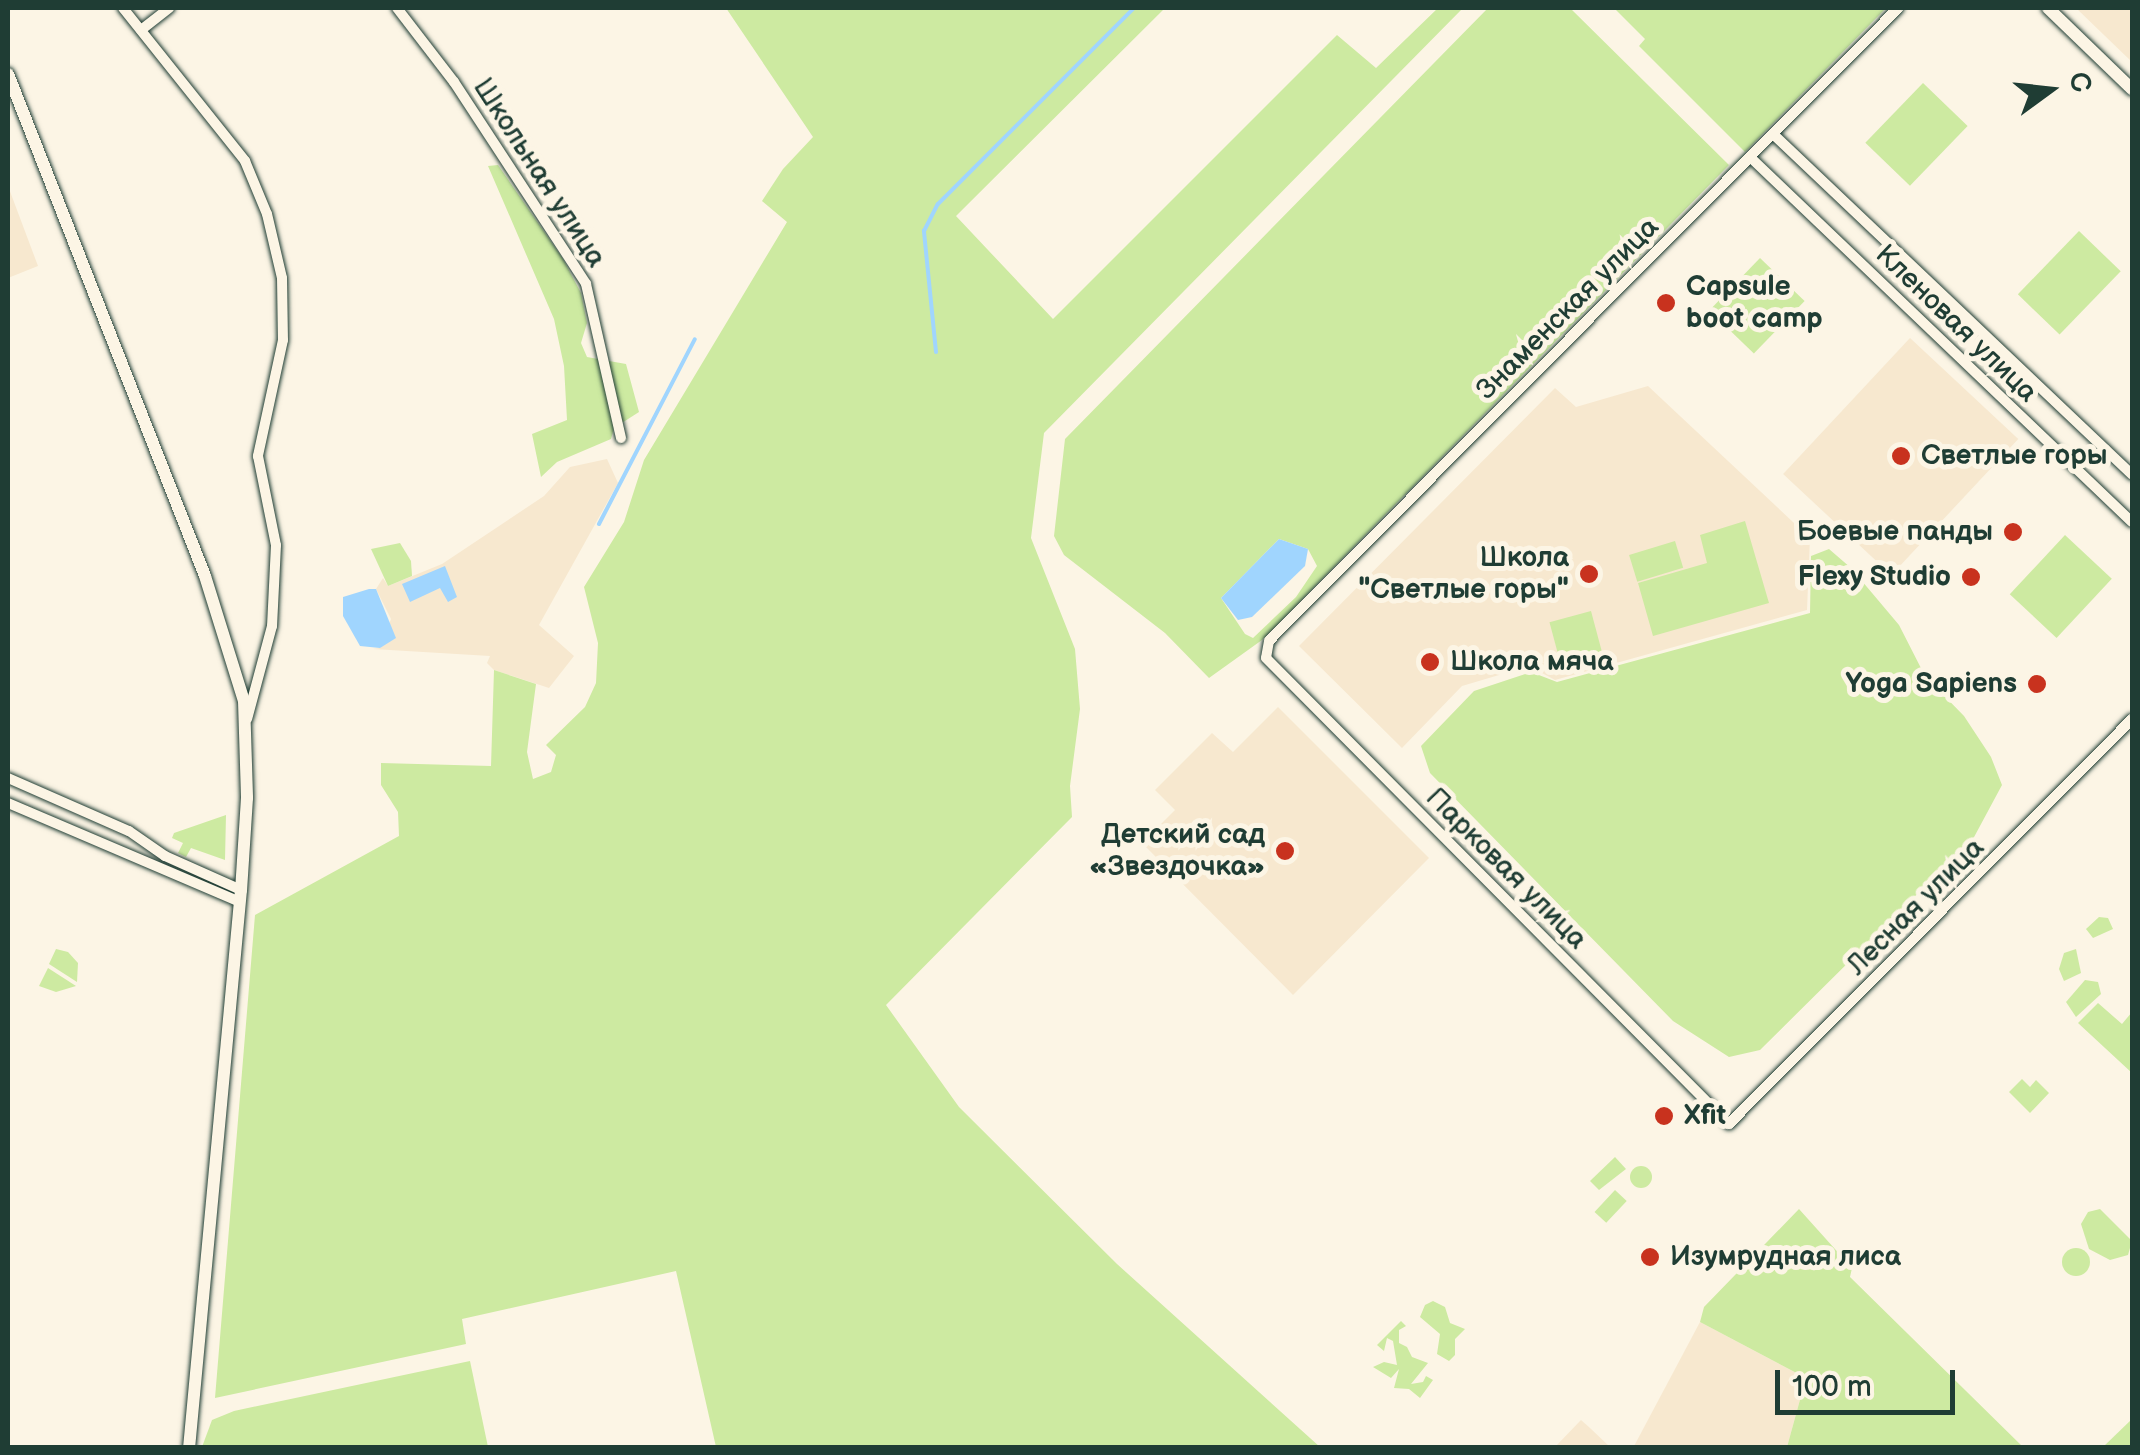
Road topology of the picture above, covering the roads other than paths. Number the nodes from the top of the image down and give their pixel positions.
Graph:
1 (124, 8) edge
2 (169, 8) edge
3 (397, 8) edge
4 (1898, 8) edge
5 (2048, 8) edge
6 (141, 30) junction
7 (8, 74) edge
8 (2132, 89) edge
9 (1773, 134) junction
10 (1750, 157) junction
11 (621, 438) dead end
12 (2132, 475) edge
13 (2132, 522) edge
14 (1269, 641) joint
15 (2132, 719) edge
16 (246, 720) junction
17 (8, 778) edge
18 (8, 803) edge
19 (240, 896) junction
20 (1729, 1124) joint
21 (189, 1448) edge

1 - 6 street
2 - 6 street
3 - 11 street, Школьная улица
4 - 9 street, Знаменская улица
5 - 8 street
6 - 16 street
7 - 16 street
9 - 10 street, Знаменская улица
9 - 12 street, Кленовая улица
10 - 13 street, Кленовая улица
10 - 14 street, Знаменская улица
14 - 20 street, Парковая улица
15 - 20 street, Лесная улица
16 - 19 street
17 - 19 street
18 - 19 street
19 - 21 street

